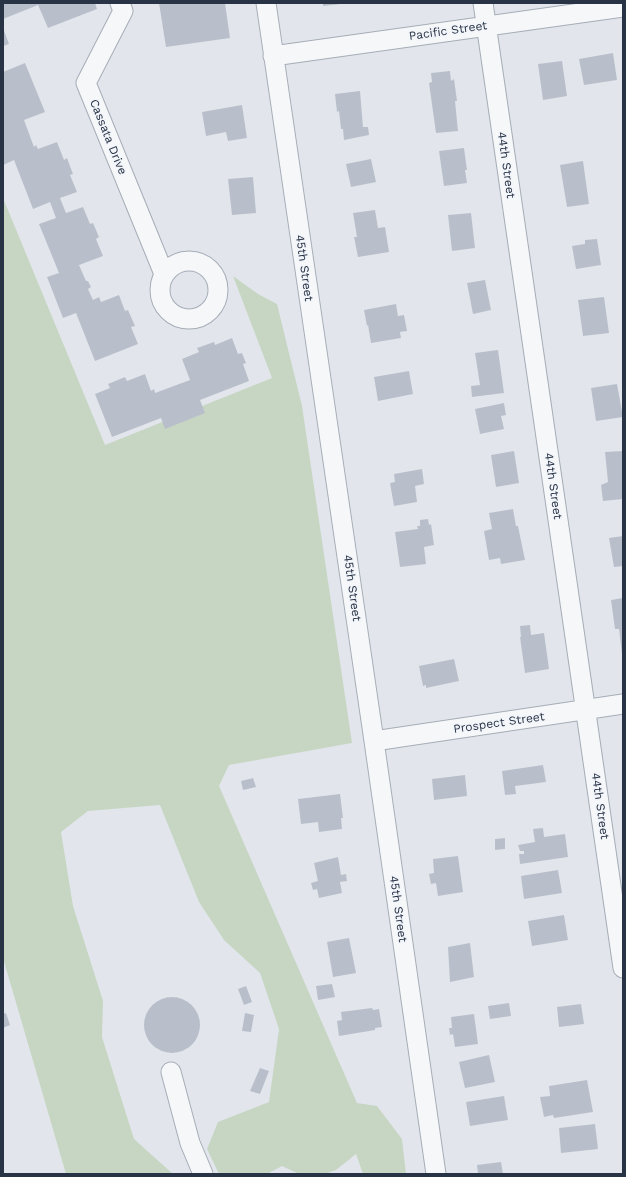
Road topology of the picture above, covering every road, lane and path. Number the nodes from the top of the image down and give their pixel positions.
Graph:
1 (120, 3) edge
2 (266, 3) edge
3 (483, 3) edge
4 (623, 7) edge
5 (486, 26) junction
6 (273, 56) junction
7 (164, 274) dead end
8 (623, 704) edge
9 (586, 710) junction
10 (374, 741) junction
11 (623, 968) edge
12 (171, 1072) dead end
13 (204, 1174) edge
14 (436, 1174) edge

1 - 7 street, Cassata Drive
2 - 6 street, 45th Street
3 - 5 street, 44th Street
4 - 5 street, Pacific Street
5 - 6 street, Pacific Street
5 - 9 street, 44th Street
6 - 10 street, 45th Street
8 - 9 street, Prospect Street
9 - 10 street, Prospect Street
9 - 11 street, 44th Street
10 - 14 street, 45th Street
12 - 13 street

